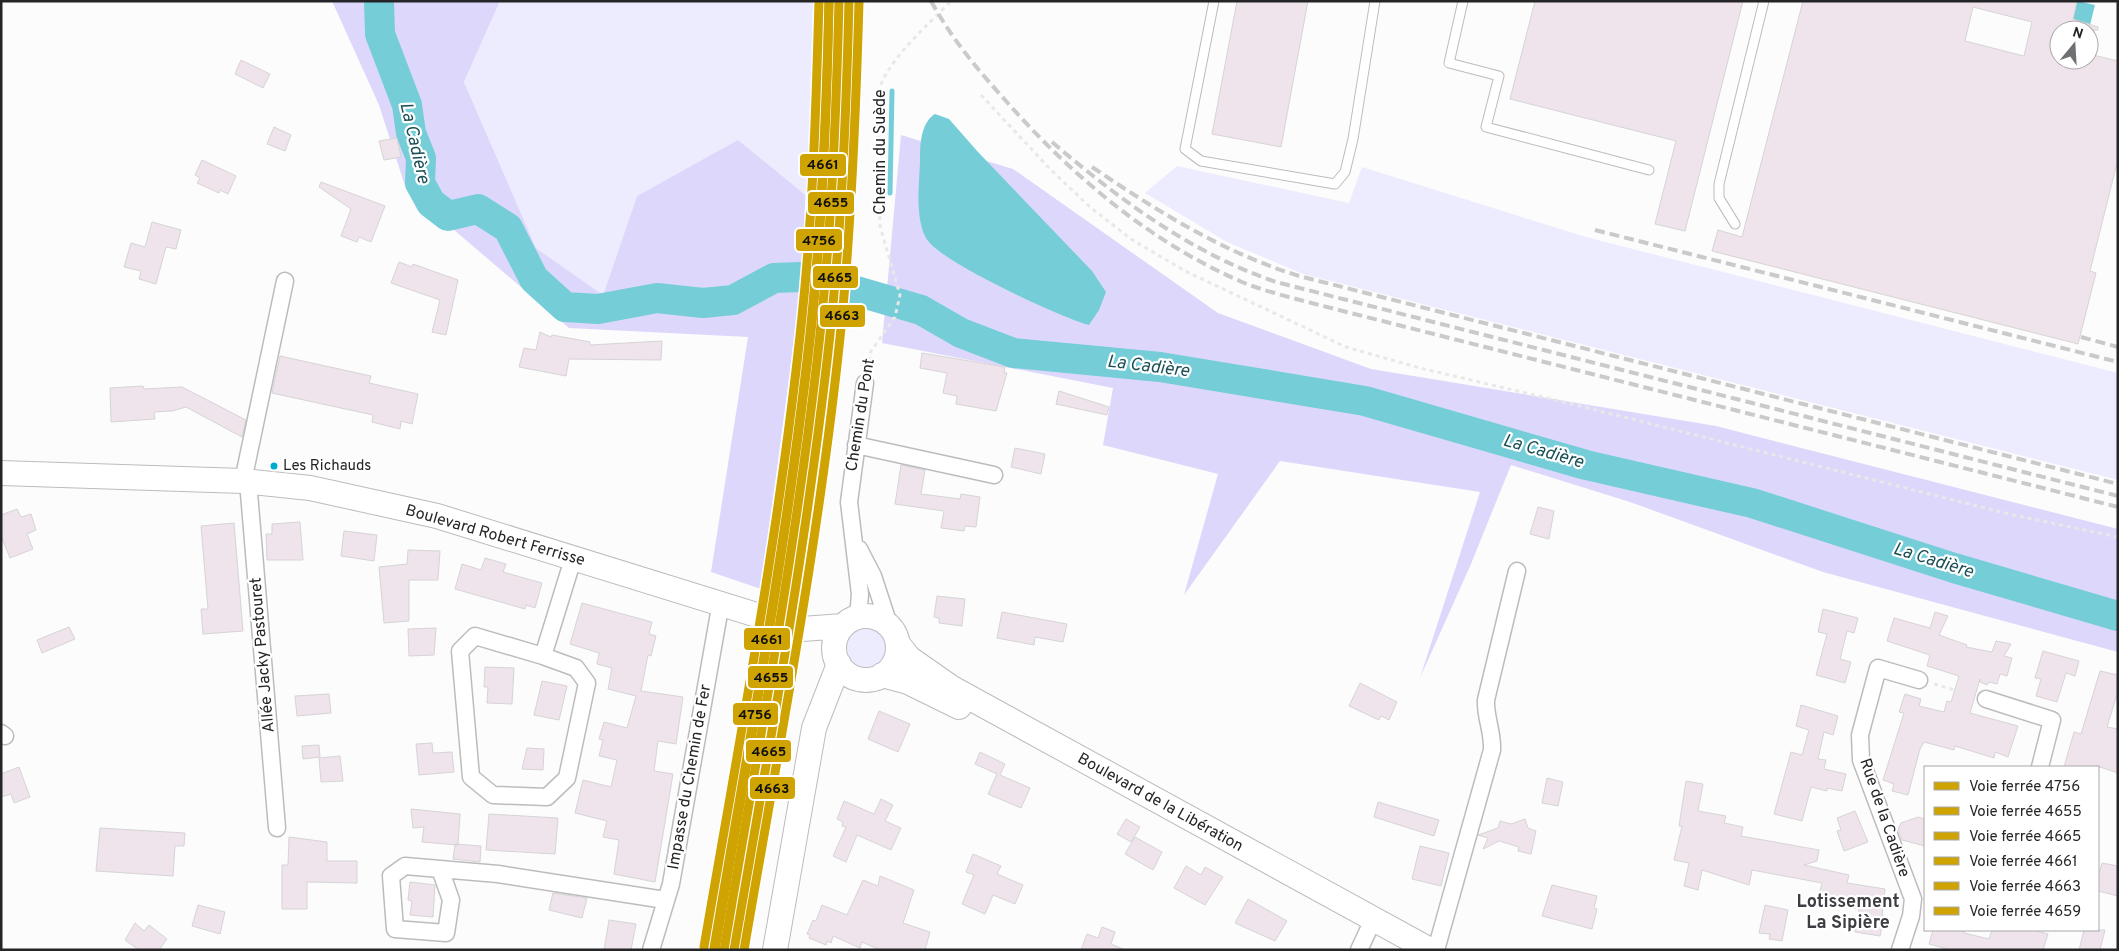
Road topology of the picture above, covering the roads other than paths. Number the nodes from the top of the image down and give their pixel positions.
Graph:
1 (1214, 1) edge
2 (1375, 1) edge
3 (1463, 1) edge
4 (1764, 1) edge
5 (1650, 170) dead end
6 (1735, 224) dead end
7 (285, 280) dead end
8 (865, 382) road end
9 (856, 445) junction
10 (1, 473) edge
11 (994, 475) dead end
12 (246, 481) junction
13 (855, 543) junction
14 (573, 559) junction
15 (1517, 571) dead end
16 (721, 602) junction
17 (850, 621) junction
18 (802, 629) junction
19 (894, 635) junction
20 (543, 656) junction
21 (837, 660) junction
22 (873, 677) junction
23 (1919, 680) road end
24 (1986, 699) road end
25 (814, 728) junction
26 (2040, 766) edge
27 (277, 828) dead end
28 (440, 869) junction
29 (665, 900) junction
30 (1919, 900) edge
31 (1367, 933) edge
32 (651, 950) edge
33 (776, 950) edge
34 (1405, 950) edge
35 (1430, 950) edge
36 (1436, 950) edge
37 (1900, 950) edge

1 - 2 lane
3 - 5 lane
4 - 6 lane
7 - 12 street, Allée Jacky Pastouret
8 - 9 street, Chemin du Pont
9 - 11 street
9 - 13 street, Chemin du Pont
10 - 12 street, Boulevard Robert Ferrisse
12 - 14 street, Boulevard Robert Ferrisse
12 - 27 street, Allée Jacky Pastouret
13 - 17 street, Chemin du Pont
13 - 19 street, Chemin du Pont
14 - 16 street, Boulevard Robert Ferrisse
14 - 20 street
15 - 36 street
16 - 18 street, Boulevard Robert Ferrisse
16 - 29 street, Impasse du Chemin de Fer
17 - 18 street, Boulevard Robert Ferrisse
17 - 19 street
17 - 21 street
18 - 21 street, Boulevard Robert Ferrisse
19 - 22 street
19 - 31 street, Boulevard de la Libération
20 - 20 street
21 - 22 street
21 - 25 street
22 - 25 street
22 - 31 street, Boulevard de la Libération
23 - 30 street, Rue de la Cadière
24 - 26 street
25 - 33 street
28 - 28 street
28 - 29 street
29 - 32 street, Impasse du Chemin de Fer
30 - 37 street, Rue de la Cadière
31 - 34 street, Boulevard de la Libération
31 - 35 street, Boulevard de la Libération

